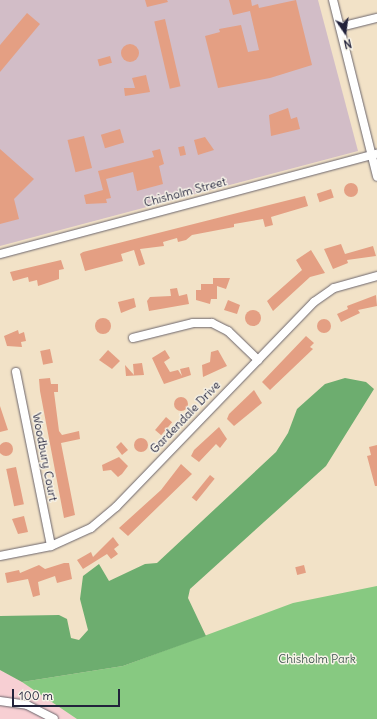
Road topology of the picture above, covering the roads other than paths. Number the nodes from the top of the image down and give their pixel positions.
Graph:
1 (333, 0) edge
2 (377, 18) edge
3 (340, 27) junction
4 (374, 155) edge
5 (377, 178) edge
6 (0, 254) edge
7 (377, 276) edge
8 (133, 338) dead end
9 (258, 360) junction
10 (16, 372) dead end
11 (51, 546) junction
12 (0, 556) edge
13 (0, 701) edge
14 (54, 719) edge

1 - 3 street
2 - 3 street
3 - 4 street
4 - 5 street
4 - 6 street, Chisholm Street
7 - 9 street, Gardendale Drive
8 - 9 street
9 - 11 street, Gardendale Drive
10 - 11 street, Woodbury Court
11 - 12 street, Gardendale Drive
13 - 14 street

